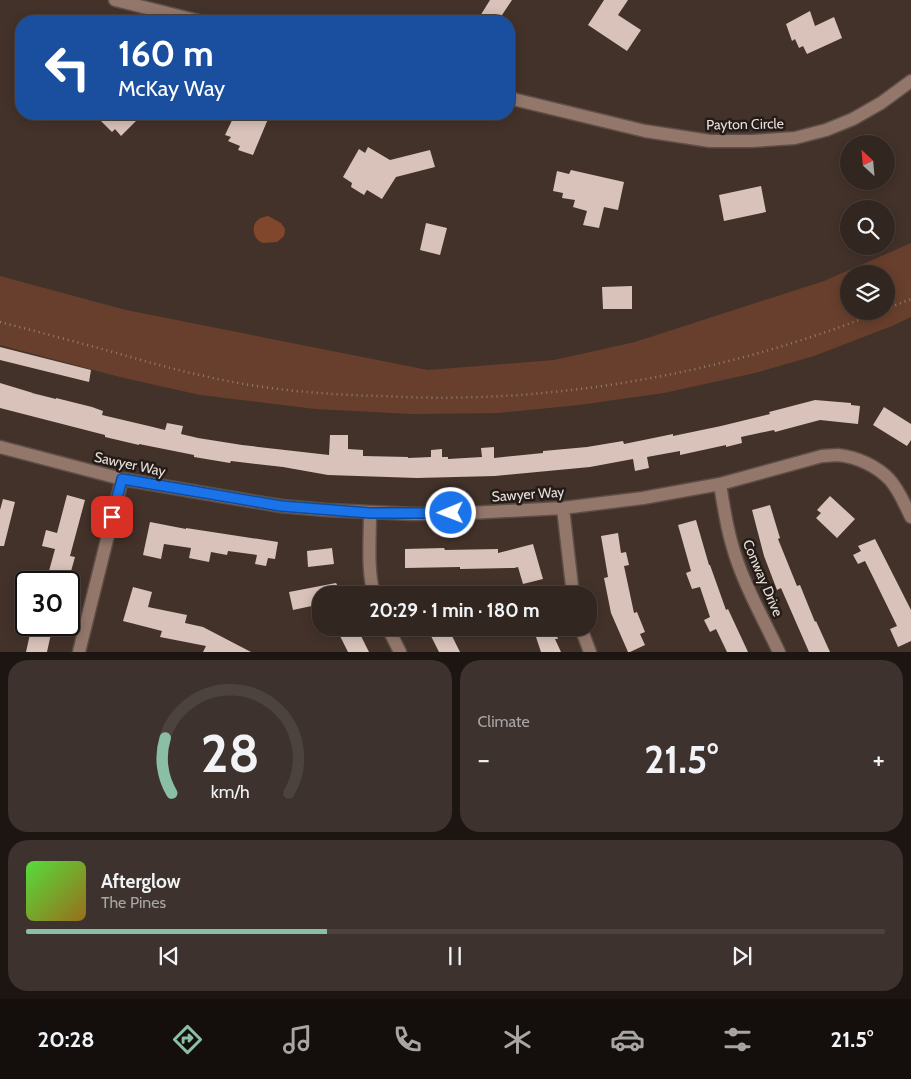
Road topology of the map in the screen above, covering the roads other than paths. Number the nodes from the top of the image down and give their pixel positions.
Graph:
1 (115, 0) edge
2 (175, 15) edge
3 (911, 81) edge
4 (515, 99) edge
5 (0, 447) edge
6 (122, 479) junction
7 (720, 484) junction
8 (563, 508) junction
9 (370, 513) junction
10 (911, 517) edge
11 (372, 586) edge
12 (572, 586) edge
13 (392, 636) edge
14 (584, 636) edge
15 (79, 652) edge
16 (400, 652) edge
17 (590, 652) edge
18 (779, 652) edge

1 - 2 street
3 - 4 street, Payton Circle
5 - 6 street, Sawyer Way
6 - 9 street, Sawyer Way
6 - 15 street
7 - 8 street, Sawyer Way
7 - 10 street, Sawyer Way
7 - 18 street, Conway Drive
8 - 9 street, Sawyer Way
8 - 12 street
9 - 11 street
13 - 16 street
14 - 17 street

